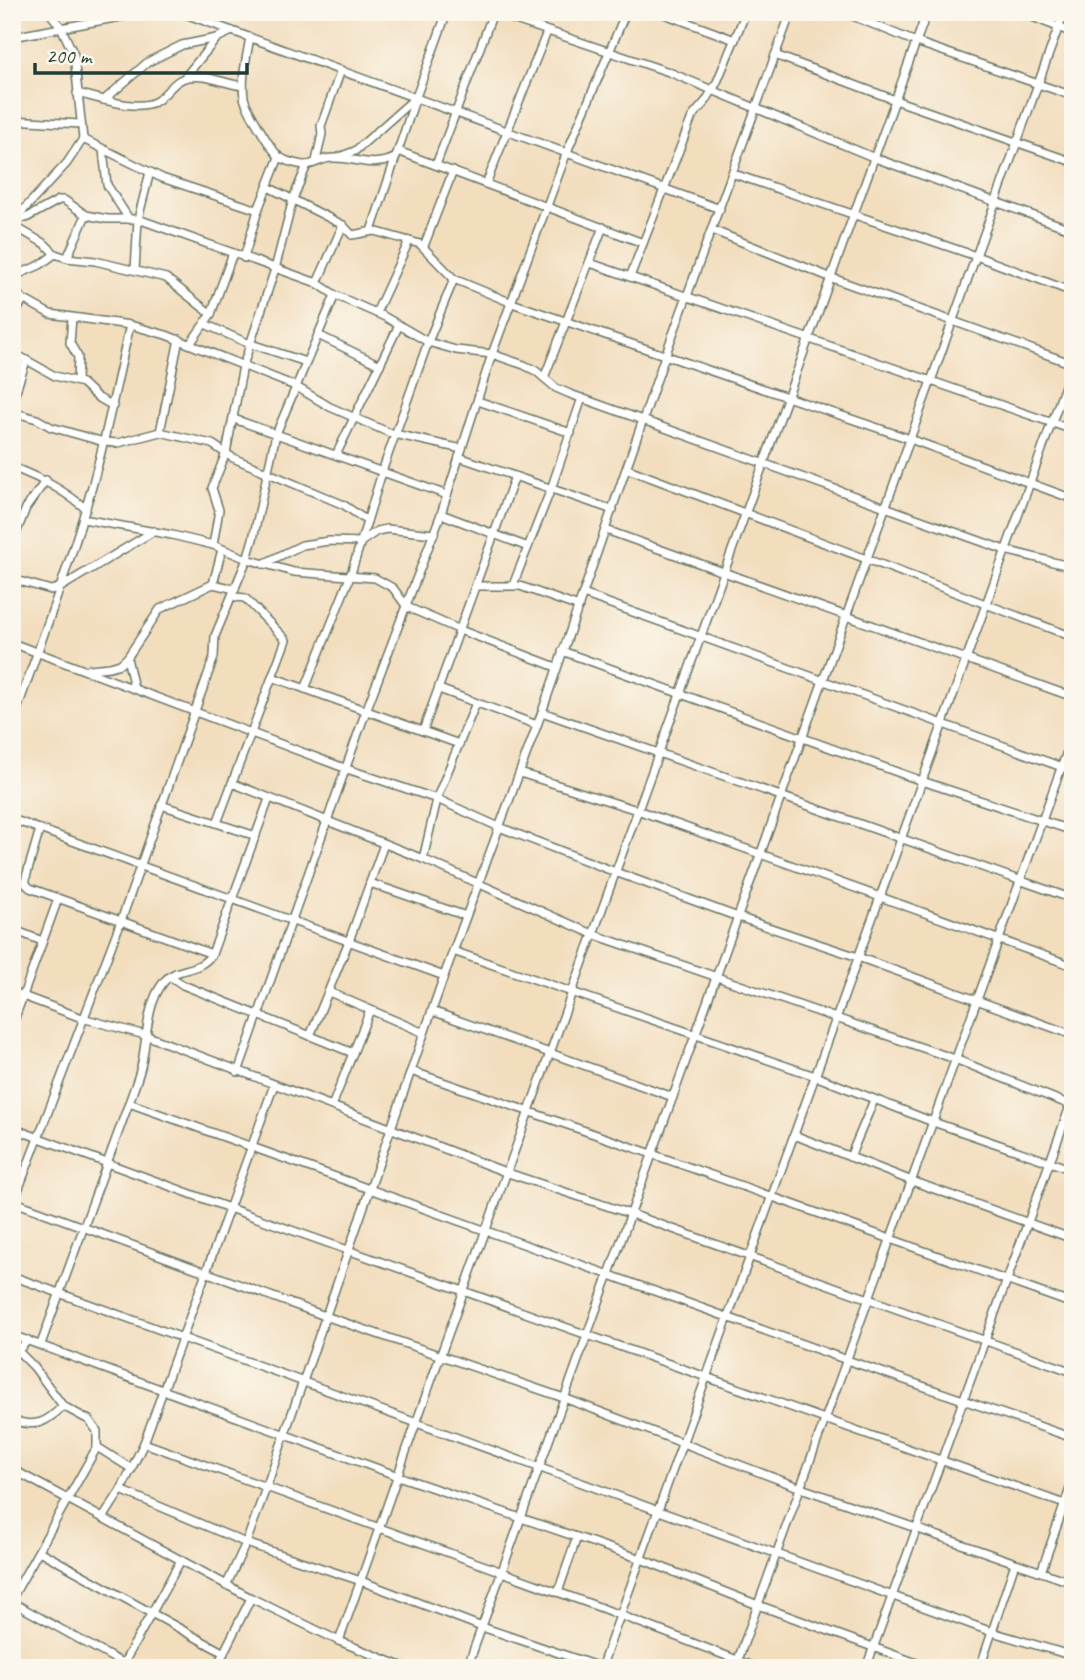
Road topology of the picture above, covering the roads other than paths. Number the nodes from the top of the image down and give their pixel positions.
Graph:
1 (49, 12) edge
2 (146, 12) edge
3 (180, 12) edge
4 (447, 12) edge
5 (626, 12) edge
6 (659, 12) edge
7 (746, 12) edge
8 (927, 12) edge
9 (1020, 12) edge
10 (1064, 12) edge
11 (492, 13) edge
12 (789, 13) edge
13 (845, 13) edge
14 (61, 27) junction
15 (1059, 28) junction
16 (232, 31) junction
17 (547, 32) junction
18 (1073, 33) edge
19 (12, 37) edge
20 (250, 37) junction
21 (217, 38) junction
22 (735, 40) junction
23 (916, 42) junction
24 (610, 52) junction
25 (775, 55) junction
26 (341, 70) junction
27 (185, 77) junction
28 (1038, 84) junction
29 (243, 86) junction
30 (712, 92) junction
31 (77, 93) junction
32 (1073, 96) edge
33 (415, 97) junction
34 (104, 100) junction
35 (895, 100) junction
36 (756, 110) junction
37 (456, 111) junction
38 (12, 120) edge
39 (80, 124) junction
40 (508, 131) junction
41 (83, 139) junction
42 (1017, 142) junction
43 (103, 150) junction
44 (567, 152) junction
45 (397, 155) junction
46 (279, 157) junction
47 (335, 158) junction
48 (875, 158) junction
49 (316, 161) junction
50 (1073, 162) edge
51 (307, 165) junction
52 (436, 165) junction
53 (150, 172) junction
54 (453, 172) junction
55 (734, 174) junction
56 (486, 184) junction
57 (268, 187) junction
58 (665, 188) junction
59 (293, 199) junction
60 (996, 202) junction
61 (547, 206) junction
62 (720, 209) junction
63 (258, 210) junction
64 (86, 215) junction
65 (854, 215) junction
66 (134, 219) junction
67 (14, 221) edge
68 (343, 225) junction
69 (603, 227) junction
70 (712, 230) junction
71 (1073, 230) edge
72 (371, 231) junction
73 (409, 241) junction
74 (643, 243) junction
75 (424, 246) junction
76 (233, 253) junction
77 (55, 254) junction
78 (976, 256) junction
79 (66, 258) junction
80 (244, 258) junction
81 (590, 262) junction
82 (12, 265) edge
83 (275, 269) junction
84 (135, 270) junction
85 (12, 277) edge
86 (630, 277) junction
87 (832, 278) junction
88 (454, 279) junction
89 (317, 283) junction
90 (12, 290) edge
91 (1073, 292) edge
92 (335, 295) junction
93 (687, 296) junction
94 (23, 299) junction
95 (512, 303) junction
96 (376, 313) junction
97 (211, 314) junction
98 (72, 318) junction
99 (12, 322) edge
100 (566, 322) junction
101 (953, 322) junction
102 (205, 324) junction
103 (130, 325) junction
104 (399, 325) junction
105 (318, 335) junction
106 (810, 338) junction
107 (179, 339) junction
108 (428, 342) junction
109 (190, 344) junction
110 (250, 344) junction
111 (12, 352) edge
112 (492, 355) junction
113 (665, 356) junction
114 (26, 361) junction
115 (306, 362) junction
116 (1073, 364) edge
117 (380, 365) junction
118 (243, 366) junction
119 (544, 378) junction
120 (932, 380) junction
121 (77, 381) junction
122 (295, 386) junction
123 (789, 397) junction
124 (582, 398) junction
125 (478, 401) junction
126 (12, 403) edge
127 (113, 406) junction
128 (12, 412) edge
129 (233, 419) junction
130 (355, 419) junction
131 (643, 420) junction
132 (1052, 423) junction
133 (1073, 430) edge
134 (160, 432) junction
135 (571, 433) junction
136 (276, 434) junction
137 (395, 435) junction
138 (910, 439) junction
139 (104, 442) junction
140 (226, 453) junction
141 (461, 453) junction
142 (336, 455) junction
143 (764, 462) junction
144 (12, 467) edge
145 (628, 469) junction
146 (382, 471) junction
147 (268, 473) junction
148 (514, 476) junction
149 (46, 480) junction
150 (1029, 483) junction
151 (551, 489) junction
152 (447, 495) junction
153 (1073, 499) edge
154 (885, 505) junction
155 (86, 509) junction
156 (613, 510) junction
157 (746, 513) junction
158 (441, 514) junction
159 (83, 519) junction
160 (367, 521) junction
161 (606, 530) junction
162 (154, 531) junction
163 (14, 533) edge
164 (433, 534) junction
165 (494, 534) junction
166 (360, 542) junction
167 (12, 544) edge
168 (213, 545) junction
169 (528, 548) junction
170 (222, 549) junction
171 (1005, 550) junction
172 (247, 559) junction
173 (867, 560) junction
174 (262, 564) junction
175 (1073, 567) edge
176 (724, 573) junction
177 (350, 577) junction
178 (12, 579) edge
179 (213, 583) junction
180 (513, 585) junction
181 (476, 586) junction
182 (61, 587) junction
183 (235, 593) junction
184 (583, 594) junction
185 (986, 605) junction
186 (407, 607) junction
187 (579, 607) junction
188 (846, 617) junction
189 (460, 630) junction
190 (700, 637) junction
191 (1073, 637) edge
192 (12, 643) edge
193 (562, 651) junction
194 (38, 653) junction
195 (127, 659) junction
196 (965, 660) junction
197 (556, 667) junction
198 (84, 669) junction
199 (272, 677) junction
200 (823, 681) junction
201 (134, 688) junction
202 (305, 689) junction
203 (439, 689) junction
204 (680, 694) junction
205 (1073, 697) edge
206 (476, 703) junction
207 (195, 710) junction
208 (14, 711) edge
209 (366, 711) junction
210 (542, 712) junction
211 (12, 724) edge
212 (943, 724) junction
213 (537, 725) junction
214 (251, 731) junction
215 (423, 731) junction
216 (1073, 735) edge
217 (803, 737) junction
218 (459, 744) junction
219 (659, 754) junction
220 (1061, 766) junction
221 (347, 769) junction
222 (1073, 771) edge
223 (520, 773) junction
224 (922, 780) junction
225 (232, 783) junction
226 (781, 797) junction
227 (269, 799) junction
228 (437, 800) junction
229 (161, 805) junction
230 (640, 811) junction
231 (12, 819) edge
232 (1042, 819) junction
233 (327, 820) junction
234 (217, 823) junction
235 (499, 827) junction
236 (40, 829) junction
237 (1073, 831) edge
238 (256, 836) junction
239 (901, 838) junction
240 (384, 844) junction
241 (761, 853) junction
242 (423, 859) junction
243 (140, 864) junction
244 (618, 873) junction
245 (1020, 880) junction
246 (370, 883) junction
247 (478, 886) junction
248 (232, 898) junction
249 (880, 898) junction
250 (1073, 899) edge
251 (58, 900) junction
252 (466, 916) junction
253 (738, 917) junction
254 (292, 920) junction
255 (121, 921) junction
256 (12, 929) edge
257 (595, 935) junction
258 (998, 940) junction
259 (42, 941) junction
260 (349, 941) junction
261 (453, 951) junction
262 (212, 954) junction
263 (858, 957) junction
264 (1073, 966) edge
265 (170, 976) junction
266 (444, 976) junction
267 (716, 978) junction
268 (12, 992) edge
269 (328, 992) junction
270 (574, 994) junction
271 (22, 996) junction
272 (976, 1001) junction
273 (370, 1010) junction
274 (432, 1012) junction
275 (259, 1013) junction
276 (836, 1017) junction
277 (82, 1018) junction
278 (12, 1026) edge
279 (424, 1033) junction
280 (695, 1034) junction
281 (145, 1035) junction
282 (1073, 1035) edge
283 (310, 1036) junction
284 (353, 1053) junction
285 (552, 1054) junction
286 (956, 1059) junction
287 (411, 1071) junction
288 (238, 1072) junction
289 (815, 1076) junction
290 (274, 1085) junction
291 (673, 1097) junction
292 (874, 1100) junction
293 (130, 1103) junction
294 (1072, 1103) edge
295 (332, 1106) junction
296 (530, 1113) junction
297 (933, 1122) junction
298 (12, 1128) edge
299 (391, 1128) junction
300 (794, 1135) junction
301 (38, 1137) junction
302 (253, 1147) junction
303 (652, 1154) junction
304 (850, 1157) junction
305 (1050, 1162) junction
306 (107, 1163) junction
307 (1073, 1170) edge
308 (508, 1173) junction
309 (912, 1181) junction
310 (369, 1189) junction
311 (771, 1198) junction
312 (13, 1201) edge
313 (229, 1208) junction
314 (631, 1214) junction
315 (1028, 1224) junction
316 (84, 1227) junction
317 (488, 1230) junction
318 (1073, 1239) edge
319 (891, 1240) junction
320 (348, 1250) junction
321 (750, 1256) junction
322 (207, 1273) junction
323 (609, 1275) junction
324 (12, 1276) edge
325 (1007, 1281) junction
326 (465, 1292) junction
327 (60, 1293) junction
328 (869, 1300) junction
329 (1073, 1304) edge
330 (325, 1316) junction
331 (728, 1317) junction
332 (587, 1334) junction
333 (12, 1335) edge
334 (183, 1338) junction
335 (28, 1340) junction
336 (986, 1342) junction
337 (41, 1344) junction
338 (15, 1354) edge
339 (440, 1356) junction
340 (847, 1360) junction
341 (1073, 1372) edge
342 (706, 1377) junction
343 (302, 1382) junction
344 (164, 1391) junction
345 (564, 1398) junction
346 (963, 1401) junction
347 (63, 1406) junction
348 (12, 1420) edge
349 (825, 1420) junction
350 (417, 1425) junction
351 (284, 1434) junction
352 (1073, 1438) edge
353 (144, 1443) junction
354 (682, 1443) junction
355 (97, 1447) junction
356 (942, 1460) junction
357 (539, 1468) junction
358 (12, 1469) edge
359 (132, 1469) junction
360 (398, 1476) junction
361 (1073, 1480) edge
362 (266, 1488) junction
363 (801, 1488) junction
364 (121, 1490) junction
365 (68, 1499) junction
366 (1069, 1506) edge
367 (657, 1510) junction
368 (521, 1517) junction
369 (103, 1518) junction
370 (918, 1528) junction
371 (379, 1529) junction
372 (577, 1536) junction
373 (246, 1543) junction
374 (39, 1551) junction
375 (777, 1554) junction
376 (641, 1559) junction
377 (181, 1560) junction
378 (1014, 1563) junction
379 (1041, 1572) junction
380 (501, 1573) junction
381 (361, 1581) junction
382 (1073, 1583) edge
383 (226, 1586) junction
384 (558, 1592) junction
385 (893, 1594) junction
386 (250, 1598) junction
387 (12, 1600) edge
388 (758, 1605) junction
389 (152, 1612) junction
390 (619, 1616) junction
391 (482, 1627) junction
392 (992, 1632) junction
393 (339, 1641) junction
394 (1073, 1645) edge
395 (874, 1648) junction
396 (224, 1653) junction
397 (1071, 1655) edge
398 (736, 1664) edge
399 (122, 1666) edge
400 (131, 1668) edge
401 (216, 1668) edge
402 (406, 1668) edge
403 (467, 1668) edge
404 (602, 1668) edge
405 (758, 1668) edge
406 (866, 1668) edge
407 (930, 1668) edge
408 (980, 1668) edge
409 (1064, 1668) edge

1 - 14 street
2 - 14 street
3 - 16 street
4 - 33 street
5 - 24 street
6 - 22 street
7 - 22 street
8 - 23 street
9 - 15 street
10 - 15 street
11 - 17 street
11 - 37 street
12 - 25 street
13 - 23 street
14 - 19 street
14 - 31 street
15 - 18 street
15 - 28 street
16 - 20 street
16 - 21 street
17 - 24 street
17 - 40 street
20 - 26 street
20 - 29 street
21 - 27 street
21 - 34 street
22 - 30 street
23 - 28 street
23 - 35 street
24 - 30 street
24 - 44 street
25 - 35 street
25 - 36 street
26 - 33 street
26 - 49 street
27 - 29 street
27 - 34 street
28 - 32 street
28 - 42 street
29 - 46 street
30 - 36 street
30 - 58 street
31 - 34 street
31 - 39 street
33 - 37 street
33 - 45 street
33 - 47 street
35 - 42 street
35 - 48 street
36 - 48 street
36 - 55 street
37 - 40 street
37 - 52 street
38 - 39 street
39 - 41 street
40 - 44 street
40 - 56 street
41 - 43 street
41 - 67 street
42 - 50 street
42 - 60 street
43 - 53 street
43 - 66 street
44 - 58 street
44 - 61 street
45 - 47 street
45 - 52 street
45 - 72 street
46 - 51 street
46 - 57 street
47 - 49 street
48 - 60 street
48 - 65 street
49 - 51 street
51 - 59 street
52 - 54 street
53 - 63 street
53 - 66 street
54 - 56 street
54 - 75 street
55 - 62 street
55 - 65 street
56 - 61 street
57 - 59 street
57 - 63 street
58 - 62 street
58 - 74 street
59 - 68 street
59 - 83 street
60 - 71 street
60 - 78 street
61 - 69 street
61 - 95 street
62 - 70 street
63 - 80 street
64 - 66 street
64 - 67 street
64 - 79 street
65 - 78 street
65 - 87 street
66 - 76 street
66 - 84 street
67 - 77 street
67 - 82 street
68 - 72 street
68 - 89 street
69 - 74 street
69 - 81 street
70 - 87 street
70 - 93 street
72 - 73 street
73 - 75 street
73 - 96 street
74 - 86 street
75 - 88 street
76 - 80 street
76 - 97 street
77 - 79 street
77 - 85 street
78 - 91 street
78 - 101 street
79 - 84 street
80 - 83 street
81 - 86 street
81 - 100 street
83 - 89 street
83 - 110 street
84 - 97 street
86 - 93 street
87 - 101 street
87 - 106 street
88 - 95 street
88 - 108 street
89 - 92 street
90 - 94 street
92 - 96 street
92 - 105 street
93 - 106 street
93 - 113 street
94 - 98 street
94 - 99 street
95 - 100 street
95 - 112 street
96 - 104 street
97 - 102 street
98 - 103 street
98 - 121 street
100 - 113 street
100 - 119 street
101 - 116 street
101 - 120 street
102 - 109 street
102 - 110 street
103 - 107 street
103 - 127 street
104 - 108 street
104 - 117 street
105 - 115 street
105 - 117 street
106 - 120 street
106 - 123 street
107 - 109 street
107 - 134 street
108 - 112 street
108 - 137 street
109 - 118 street
110 - 115 street
110 - 118 street
111 - 114 street
112 - 119 street
112 - 125 street
113 - 123 street
113 - 131 street
114 - 121 street
114 - 126 street
115 - 122 street
116 - 132 street
117 - 130 street
118 - 122 street
118 - 129 street
119 - 124 street
120 - 132 street
120 - 138 street
121 - 127 street
122 - 130 street
122 - 136 street
123 - 138 street
123 - 143 street
124 - 131 street
124 - 135 street
125 - 135 street
125 - 141 street
127 - 139 street
128 - 139 street
129 - 136 street
129 - 140 street
130 - 137 street
130 - 142 street
131 - 143 street
131 - 145 street
132 - 133 street
132 - 150 street
134 - 139 street
134 - 140 street
135 - 151 street
136 - 142 street
136 - 147 street
137 - 141 street
137 - 146 street
138 - 150 street
138 - 154 street
139 - 155 street
140 - 147 street
140 - 168 street
141 - 148 street
141 - 152 street
142 - 146 street
143 - 154 street
143 - 157 street
144 - 149 street
145 - 156 street
145 - 157 street
146 - 152 street
146 - 160 street
147 - 160 street
147 - 172 street
148 - 151 street
148 - 165 street
149 - 155 street
149 - 163 street
150 - 153 street
150 - 171 street
151 - 156 street
151 - 169 street
152 - 158 street
154 - 171 street
154 - 173 street
155 - 159 street
156 - 161 street
157 - 173 street
157 - 176 street
158 - 164 street
158 - 165 street
159 - 162 street
159 - 182 street
160 - 166 street
161 - 176 street
161 - 184 street
162 - 168 street
162 - 182 street
163 - 167 street
164 - 166 street
164 - 186 street
165 - 169 street
165 - 181 street
166 - 174 street
166 - 177 street
168 - 170 street
169 - 180 street
170 - 172 street
170 - 179 street
171 - 175 street
171 - 185 street
172 - 174 street
172 - 183 street
173 - 185 street
173 - 188 street
174 - 177 street
176 - 188 street
176 - 190 street
177 - 186 street
177 - 202 street
178 - 182 street
179 - 183 street
179 - 195 street
180 - 181 street
180 - 187 street
181 - 189 street
182 - 194 street
183 - 199 street
183 - 207 street
184 - 187 street
184 - 190 street
185 - 191 street
185 - 196 street
186 - 189 street
186 - 209 street
187 - 193 street
188 - 196 street
188 - 200 street
189 - 197 street
189 - 203 street
190 - 200 street
190 - 204 street
192 - 194 street
193 - 197 street
193 - 204 street
194 - 198 street
194 - 208 street
195 - 198 street
195 - 201 street
196 - 205 street
196 - 212 street
197 - 210 street
198 - 201 street
199 - 202 street
199 - 214 street
200 - 212 street
200 - 217 street
201 - 207 street
202 - 209 street
203 - 206 street
203 - 215 street
204 - 217 street
204 - 219 street
206 - 213 street
206 - 218 street
207 - 214 street
207 - 229 street
208 - 211 street
209 - 215 street
209 - 221 street
210 - 213 street
210 - 219 street
212 - 220 street
212 - 224 street
213 - 223 street
214 - 221 street
214 - 225 street
215 - 218 street
216 - 220 street
217 - 224 street
217 - 226 street
218 - 228 street
219 - 226 street
219 - 230 street
220 - 222 street
220 - 232 street
221 - 228 street
221 - 233 street
223 - 230 street
223 - 235 street
224 - 232 street
224 - 239 street
225 - 227 street
225 - 234 street
226 - 239 street
226 - 241 street
227 - 233 street
227 - 238 street
228 - 235 street
228 - 242 street
229 - 234 street
229 - 243 street
230 - 241 street
230 - 244 street
231 - 236 street
232 - 237 street
232 - 245 street
233 - 240 street
233 - 254 street
234 - 238 street
235 - 244 street
235 - 247 street
236 - 243 street
236 - 251 street
238 - 248 street
239 - 245 street
239 - 249 street
240 - 242 street
240 - 246 street
241 - 249 street
241 - 253 street
242 - 247 street
243 - 248 street
243 - 255 street
244 - 253 street
244 - 257 street
245 - 250 street
245 - 258 street
246 - 252 street
246 - 260 street
247 - 252 street
247 - 257 street
248 - 254 street
248 - 262 street
249 - 258 street
249 - 263 street
251 - 255 street
251 - 259 street
252 - 261 street
253 - 263 street
253 - 267 street
254 - 260 street
254 - 275 street
255 - 262 street
255 - 277 street
256 - 259 street
257 - 267 street
257 - 270 street
258 - 264 street
258 - 272 street
259 - 271 street
260 - 266 street
260 - 269 street
261 - 266 street
261 - 270 street
262 - 265 street
263 - 272 street
263 - 276 street
265 - 275 street
265 - 281 street
266 - 274 street
267 - 276 street
267 - 280 street
268 - 271 street
269 - 273 street
269 - 283 street
270 - 280 street
270 - 285 street
271 - 277 street
271 - 278 street
272 - 282 street
272 - 286 street
273 - 279 street
273 - 284 street
274 - 279 street
274 - 285 street
275 - 283 street
275 - 288 street
276 - 286 street
276 - 289 street
277 - 281 street
277 - 301 street
279 - 287 street
280 - 289 street
280 - 291 street
281 - 288 street
281 - 293 street
283 - 284 street
284 - 295 street
285 - 291 street
285 - 296 street
286 - 294 street
286 - 297 street
287 - 296 street
287 - 299 street
288 - 290 street
289 - 292 street
289 - 300 street
290 - 295 street
290 - 302 street
291 - 303 street
292 - 297 street
292 - 304 street
293 - 302 street
293 - 306 street
294 - 305 street
295 - 299 street
296 - 303 street
296 - 308 street
297 - 305 street
297 - 309 street
298 - 301 street
299 - 308 street
299 - 310 street
300 - 304 street
300 - 311 street
301 - 306 street
301 - 312 street
302 - 310 street
302 - 313 street
303 - 311 street
303 - 314 street
304 - 309 street
305 - 307 street
305 - 315 street
306 - 313 street
306 - 316 street
308 - 314 street
308 - 317 street
309 - 315 street
309 - 319 street
310 - 317 street
310 - 320 street
311 - 319 street
311 - 321 street
312 - 316 street
313 - 320 street
313 - 322 street
314 - 321 street
314 - 323 street
315 - 318 street
315 - 325 street
316 - 322 street
316 - 327 street
317 - 323 street
317 - 326 street
319 - 325 street
319 - 328 street
320 - 326 street
320 - 330 street
321 - 328 street
321 - 331 street
322 - 330 street
322 - 334 street
323 - 331 street
323 - 332 street
324 - 327 street
325 - 329 street
325 - 336 street
326 - 332 street
326 - 339 street
327 - 334 street
327 - 337 street
328 - 336 street
328 - 340 street
330 - 339 street
330 - 343 street
331 - 340 street
331 - 342 street
332 - 342 street
332 - 345 street
333 - 335 street
334 - 343 street
334 - 344 street
335 - 337 street
335 - 338 street
336 - 341 street
336 - 346 street
337 - 344 street
338 - 347 street
339 - 345 street
339 - 350 street
340 - 346 street
340 - 349 street
342 - 349 street
342 - 354 street
343 - 350 street
343 - 351 street
344 - 351 street
344 - 353 street
345 - 354 street
345 - 357 street
346 - 352 street
346 - 356 street
347 - 348 street
347 - 355 street
349 - 356 street
349 - 363 street
350 - 357 street
350 - 360 street
351 - 360 street
351 - 362 street
353 - 359 street
353 - 362 street
354 - 363 street
354 - 367 street
355 - 359 street
355 - 365 street
356 - 366 street
356 - 370 street
357 - 367 street
357 - 368 street
358 - 365 street
359 - 364 street
360 - 368 street
360 - 371 street
361 - 366 street
362 - 371 street
362 - 373 street
363 - 370 street
363 - 375 street
364 - 369 street
364 - 373 street
365 - 369 street
365 - 374 street
366 - 379 street
367 - 375 street
367 - 376 street
368 - 372 street
368 - 380 street
369 - 377 street
370 - 378 street
370 - 385 street
371 - 380 street
371 - 381 street
372 - 376 street
372 - 384 street
373 - 381 street
373 - 383 street
374 - 387 street
374 - 389 street
375 - 385 street
375 - 388 street
376 - 388 street
376 - 390 street
377 - 383 street
377 - 389 street
378 - 379 street
378 - 392 street
379 - 382 street
380 - 384 street
380 - 391 street
381 - 391 street
381 - 393 street
383 - 386 street
384 - 390 street
385 - 392 street
385 - 395 street
386 - 393 street
386 - 396 street
387 - 399 street
388 - 395 street
388 - 398 street
389 - 396 street
389 - 399 street
390 - 398 street
390 - 404 street
391 - 403 street
391 - 404 street
392 - 397 street
392 - 408 street
393 - 402 street
394 - 397 street
395 - 406 street
395 - 407 street
396 - 401 street
397 - 409 street
398 - 405 street
399 - 400 street

